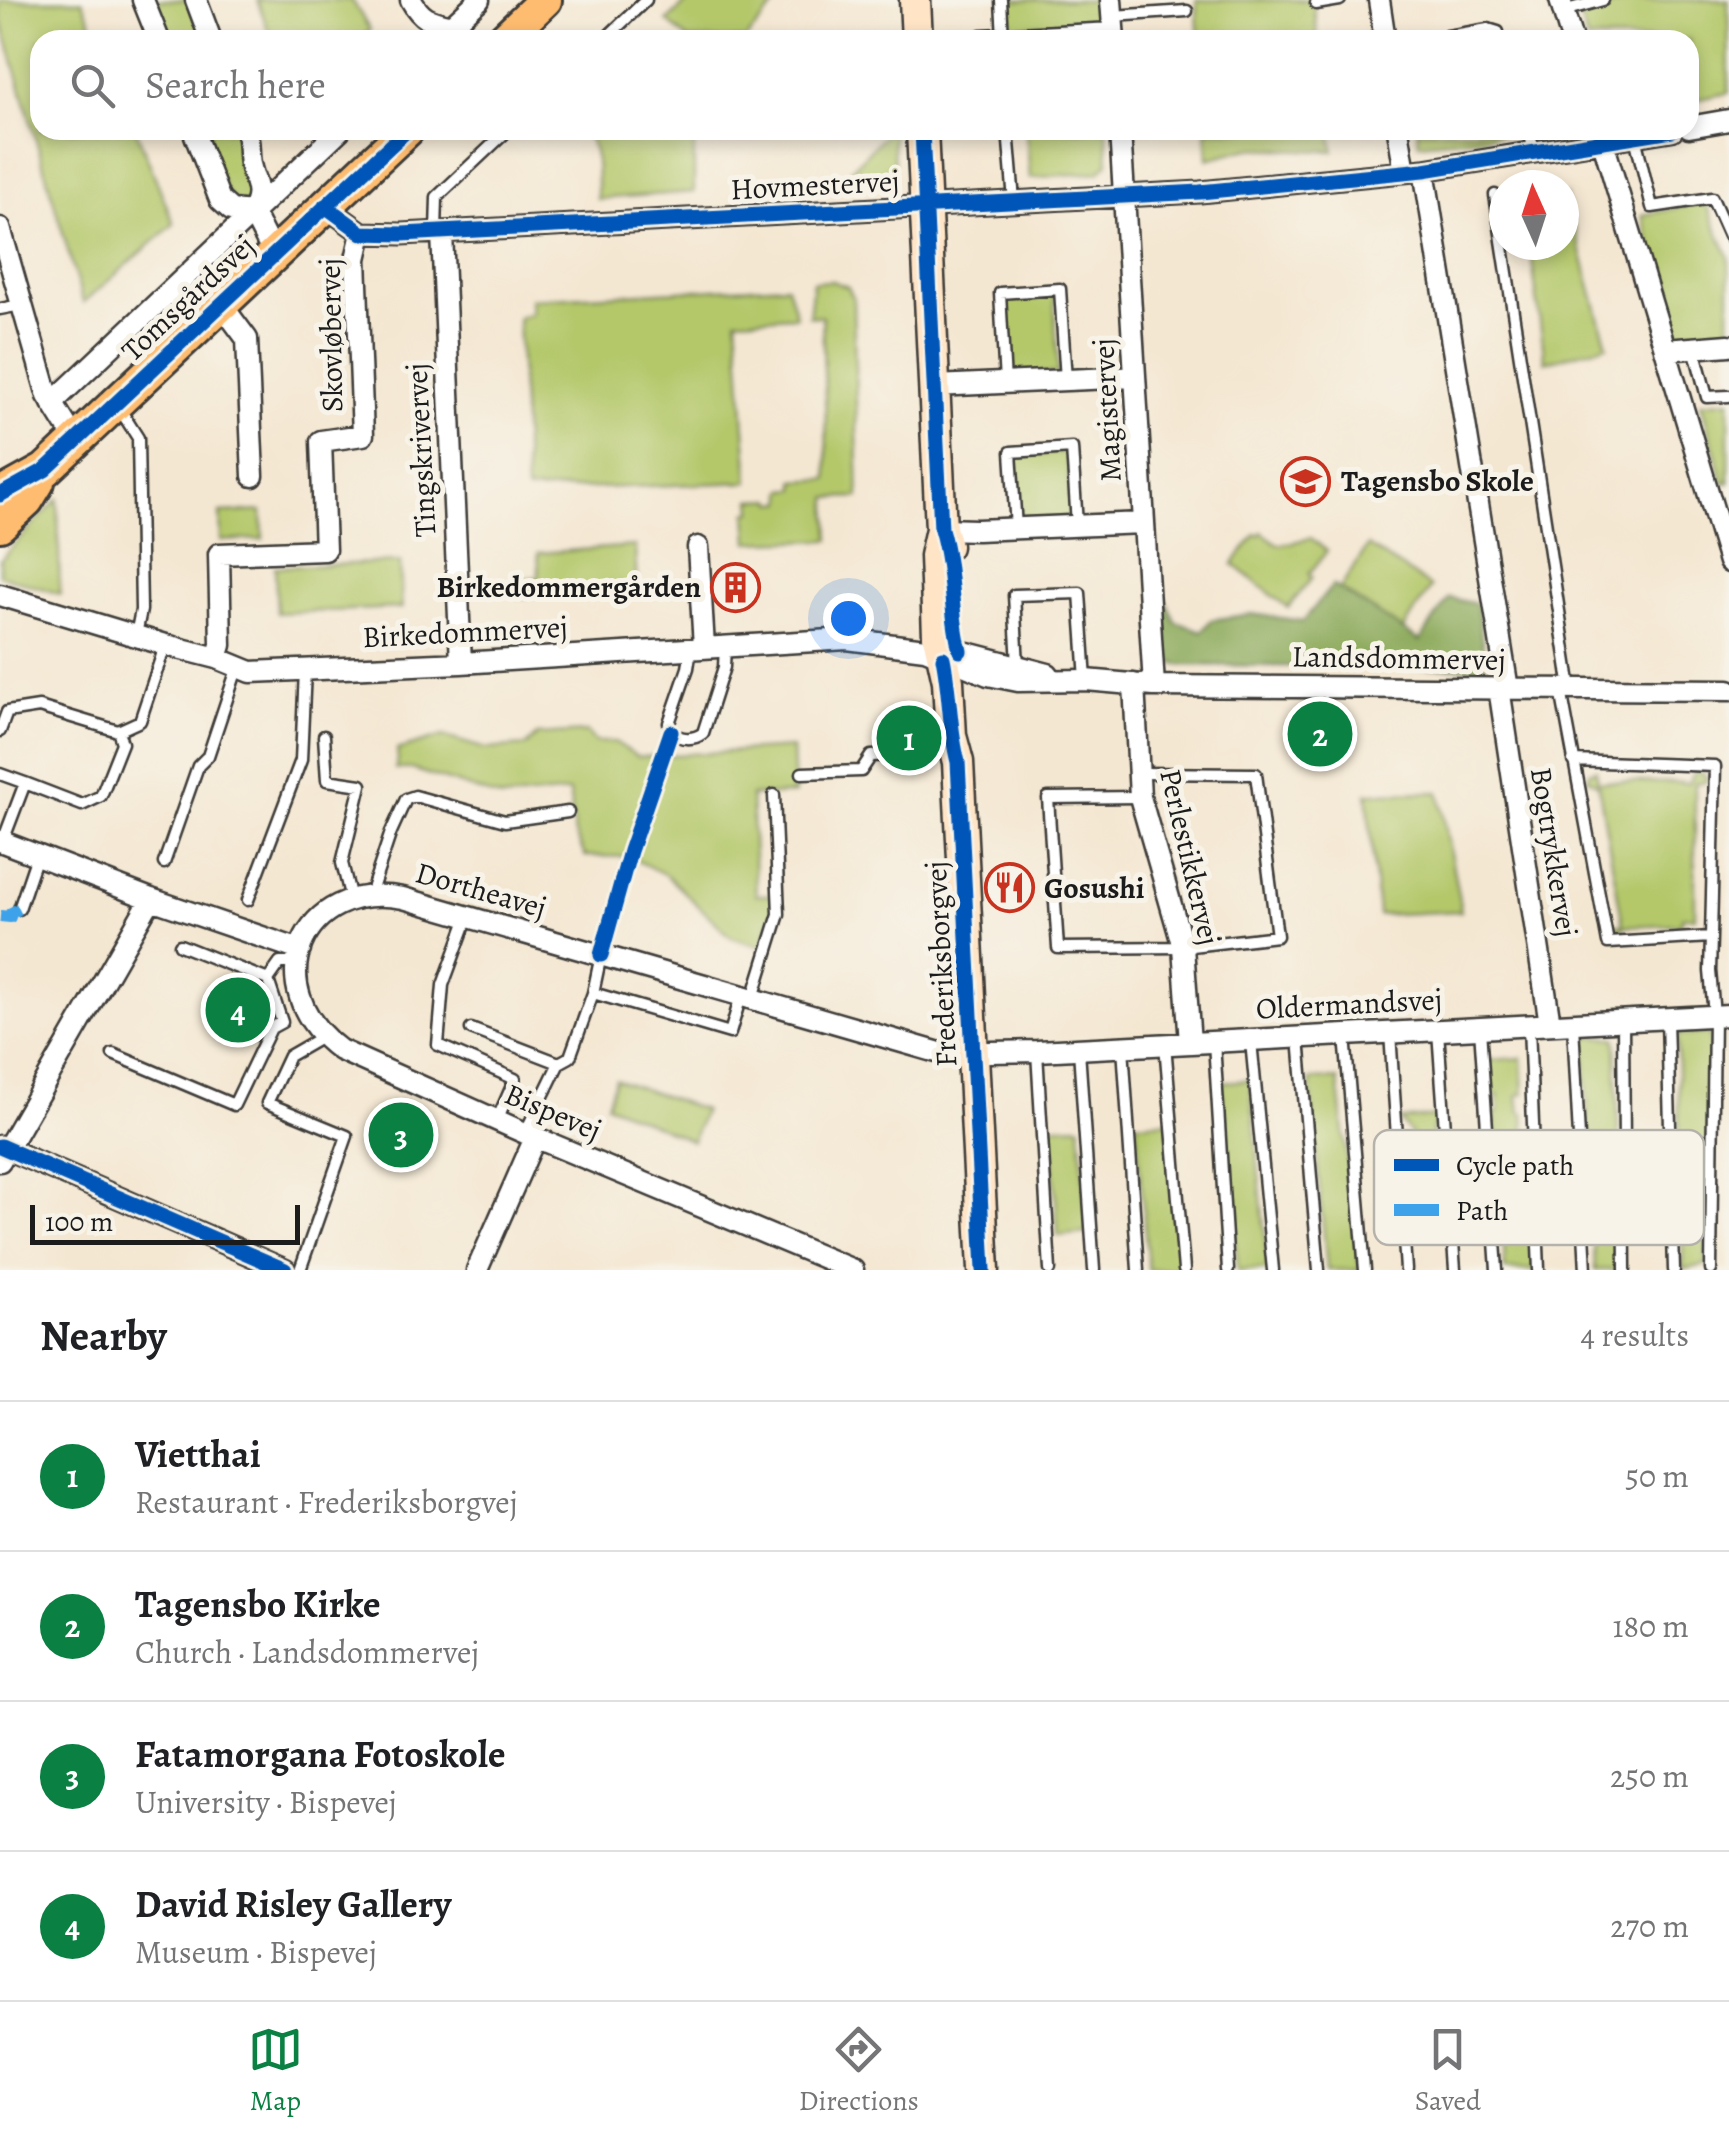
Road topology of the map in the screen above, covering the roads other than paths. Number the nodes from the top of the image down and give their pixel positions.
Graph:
1 (143, 0) edge
2 (196, 0) edge
3 (411, 0) edge
4 (463, 0) edge
5 (479, 0) edge
6 (545, 0) edge
7 (646, 0) edge
8 (915, 0) edge
9 (1001, 0) edge
10 (1340, 0) edge
11 (1379, 0) edge
12 (1603, 0) edge
13 (1316, 4) dead end
14 (1562, 6) edge
15 (1187, 11) dead end
16 (1109, 24) edge
17 (155, 30) edge
18 (208, 30) edge
19 (443, 30) edge
20 (452, 30) edge
21 (454, 30) edge
22 (514, 30) edge
23 (614, 30) edge
24 (916, 30) edge
25 (1003, 30) edge
26 (1067, 30) edge
27 (1384, 30) edge
28 (1569, 30) edge
29 (1729, 120) edge
30 (1699, 125) edge
31 (197, 140) edge
32 (249, 140) edge
33 (329, 140) edge
34 (396, 140) edge
35 (497, 140) edge
36 (923, 140) edge
37 (1009, 140) edge
38 (1121, 140) edge
39 (1402, 140) edge
40 (1531, 140) edge
41 (1585, 140) edge
42 (1602, 140) edge
43 (1635, 140) edge
44 (1535, 153) junction
45 (1414, 171) junction
46 (1124, 197) junction
47 (1014, 201) junction
48 (325, 206) junction
49 (927, 206) junction
50 (252, 212) junction
51 (0, 228) edge
52 (362, 233) junction
53 (439, 233) junction
54 (1729, 236) edge
55 (274, 255) junction
56 (1504, 260) edge
57 (221, 304) junction
58 (10, 307) edge
59 (1729, 345) edge
60 (1694, 348) junction
61 (1665, 350) junction
62 (1135, 377) junction
63 (1066, 380) junction
64 (1005, 382) junction
65 (936, 386) junction
66 (1729, 396) edge
67 (116, 403) junction
68 (52, 404) junction
69 (76, 441) junction
70 (45, 470) junction
71 (252, 476) dead end
72 (0, 495) edge
73 (1719, 496) edge
74 (1143, 523) junction
75 (0, 524) edge
76 (1077, 525) junction
77 (1016, 528) junction
78 (942, 529) junction
79 (698, 547) dead end
80 (1729, 562) edge
81 (0, 595) edge
82 (136, 636) junction
83 (166, 645) junction
84 (725, 646) junction
85 (698, 648) junction
86 (218, 658) junction
87 (955, 658) junction
88 (460, 664) junction
89 (238, 665) junction
90 (1018, 665) junction
91 (305, 670) junction
92 (1078, 680) junction
93 (1144, 685) junction
94 (1504, 689) junction
95 (1566, 690) junction
96 (1729, 690) edge
97 (0, 731) edge
98 (118, 732) junction
99 (324, 736) dead end
100 (894, 755) dead end
101 (1573, 761) junction
102 (1138, 772) junction
103 (802, 773) dead end
104 (0, 774) edge
105 (25, 783) junction
106 (774, 796) dead end
107 (1140, 797) junction
108 (568, 812) dead end
109 (1, 842) edge
110 (37, 855) junction
111 (164, 862) dead end
112 (361, 897) junction
113 (151, 899) junction
114 (248, 900) dead end
115 (19, 910) dead end
116 (468, 916) junction
117 (1712, 938) junction
118 (180, 945) dead end
119 (1183, 947) junction
120 (298, 956) junction
121 (602, 956) junction
122 (268, 980) junction
123 (594, 993) junction
124 (746, 997) junction
125 (1722, 1015) edge
126 (1667, 1018) junction
127 (1623, 1020) junction
128 (1573, 1023) junction
129 (1540, 1024) junction
130 (1480, 1028) junction
131 (471, 1029) dead end
132 (1438, 1030) junction
133 (1390, 1032) junction
134 (1345, 1035) junction
135 (322, 1037) junction
136 (1299, 1037) junction
137 (1251, 1040) junction
138 (1214, 1042) junction
139 (1190, 1043) junction
140 (1165, 1044) junction
141 (1123, 1046) junction
142 (1080, 1048) junction
143 (1037, 1051) junction
144 (972, 1053) junction
145 (114, 1054) dead end
146 (558, 1063) junction
147 (496, 1120) junction
148 (1397, 1130) edge
149 (1445, 1130) edge
150 (1487, 1130) edge
151 (1540, 1130) edge
152 (1579, 1130) edge
153 (1624, 1130) edge
154 (1670, 1130) edge
155 (530, 1136) junction
156 (3, 1152) edge
157 (1404, 1245) edge
158 (1453, 1245) edge
159 (1495, 1245) edge
160 (1539, 1245) edge
161 (1585, 1245) edge
162 (1625, 1245) edge
163 (1673, 1245) edge
164 (285, 1270) edge
165 (300, 1270) edge
166 (477, 1270) edge
167 (853, 1270) edge
168 (984, 1270) edge
169 (1050, 1270) edge
170 (1094, 1270) edge
171 (1138, 1270) edge
172 (1184, 1270) edge
173 (1228, 1270) edge
174 (1273, 1270) edge
175 (1319, 1270) edge
176 (1366, 1270) edge
177 (1406, 1270) edge
178 (1455, 1270) edge
179 (1497, 1270) edge
180 (1539, 1270) edge
181 (1586, 1270) edge
182 (1625, 1270) edge
183 (1674, 1270) edge
184 (1711, 1270) edge

1 - 17 street
2 - 18 street
3 - 19 street
4 - 20 street
5 - 21 street
6 - 22 main road
7 - 23 lane
8 - 24 street
9 - 25 lane
10 - 13 lane
11 - 27 street
12 - 14 lane
14 - 28 street
15 - 16 lane
16 - 26 street
29 - 30 street
31 - 50 street
32 - 50 street
33 - 50 street, Tomsgårdsvej
34 - 48 main road, Tomsgårdsvej
35 - 53 lane
36 - 49 street, Frederiksborgvej
37 - 47 lane
38 - 46 street, Magistervej
39 - 45 street, Bogtrykkervej
40 - 44 lane
41 - 44 street, Hovmestervej
42 - 61 street
43 - 54 lane
44 - 45 street, Hovmestervej
45 - 46 street, Hovmestervej
45 - 94 street, Bogtrykkervej
46 - 47 street, Hovmestervej
46 - 62 street, Magistervej
47 - 49 street, Hovmestervej
48 - 52 street
48 - 55 main road, Tomsgårdsvej
49 - 53 street, Hovmestervej
49 - 65 street, Frederiksborgvej
50 - 55 street
50 - 68 street, Tomsgårdsvej
51 - 58 street
52 - 53 street, Hovmestervej
52 - 86 street, Skovløbervej
53 - 88 street, Tingskrivervej
55 - 57 main road, Tomsgårdsvej
56 - 95 lane
57 - 67 main road, Tomsgårdsvej
57 - 71 street
58 - 68 street
59 - 60 street
60 - 61 street
60 - 66 lane
61 - 73 street
62 - 63 street
62 - 74 street, Magistervej
63 - 64 street
63 - 64 lane
64 - 65 street
65 - 78 street, Frederiksborgvej
67 - 69 main road, Tomsgårdsvej
67 - 82 lane
68 - 69 street
69 - 70 main road, Tomsgårdsvej
70 - 72 main road, Tomsgårdsvej
70 - 75 main road, Tomsgårdsvej
73 - 80 street
74 - 76 street
74 - 93 street, Magistervej
76 - 77 street
76 - 77 lane
77 - 78 street
78 - 87 street, Frederiksborgvej
79 - 85 street
81 - 82 street, Birkedommervej
82 - 83 street, Birkedommervej
83 - 86 street, Birkedommervej
83 - 98 lane
84 - 85 street, Birkedommervej
84 - 85 lane
84 - 87 street, Birkedommervej
85 - 88 street, Birkedommervej
86 - 89 street, Birkedommervej
87 - 90 street, Landsdommervej
87 - 92 street, Landsdommervej
87 - 144 street, Frederiksborgvej
88 - 91 street, Birkedommervej
89 - 91 street, Birkedommervej
89 - 111 lane
90 - 92 street, Landsdommervej
90 - 92 lane
91 - 114 lane
92 - 93 street, Landsdommervej
93 - 94 street, Landsdommervej
93 - 102 street, Perlestikkervej
94 - 95 street, Landsdommervej
94 - 129 street, Bogtrykkervej
95 - 96 street, Landsdommervej
95 - 101 lane
97 - 98 lane
98 - 105 lane
99 - 112 lane
100 - 103 lane
101 - 117 lane
101 - 117 lane
102 - 107 street, Perlestikkervej
102 - 119 lane
104 - 105 lane
105 - 109 lane
106 - 124 lane
107 - 119 street, Perlestikkervej
107 - 119 lane
108 - 112 lane
109 - 110 street
110 - 113 street
110 - 115 lane
112 - 116 street, Dortheavej
112 - 120 street
113 - 120 street
113 - 156 street
116 - 121 street, Dortheavej
116 - 147 lane
117 - 125 lane
118 - 122 lane
119 - 139 street, Perlestikkervej
120 - 122 lane
120 - 135 street
121 - 123 lane
121 - 124 street, Dortheavej
122 - 145 lane
123 - 124 lane
123 - 146 lane
124 - 144 street, Dortheavej
125 - 126 street, Oldermandsvej
125 - 184 lane
126 - 127 street, Oldermandsvej
126 - 154 lane
127 - 128 street, Oldermandsvej
127 - 153 lane
128 - 129 street, Oldermandsvej
128 - 152 lane
129 - 130 street, Oldermandsvej
129 - 151 lane
130 - 132 street, Oldermandsvej
130 - 150 lane
131 - 146 lane
132 - 133 street, Oldermandsvej
132 - 149 lane
133 - 134 street, Oldermandsvej
133 - 148 lane
134 - 136 street, Oldermandsvej
134 - 176 lane
135 - 147 street, Bispevej
135 - 165 lane
136 - 137 street, Oldermandsvej
136 - 175 lane
137 - 138 street, Oldermandsvej
137 - 174 lane
138 - 139 street, Oldermandsvej
138 - 173 lane
139 - 140 street, Oldermandsvej
140 - 141 street, Oldermandsvej
140 - 172 lane
141 - 142 street, Oldermandsvej
141 - 171 lane
142 - 143 street, Oldermandsvej
142 - 170 lane
143 - 144 street, Oldermandsvej
143 - 169 lane
144 - 168 street, Frederiksborgvej
146 - 155 lane
147 - 155 street, Bispevej
155 - 166 street
155 - 167 street, Bispevej
156 - 164 street
157 - 177 lane
158 - 178 lane
159 - 179 lane
160 - 180 lane
161 - 181 lane
162 - 182 lane
163 - 183 lane

